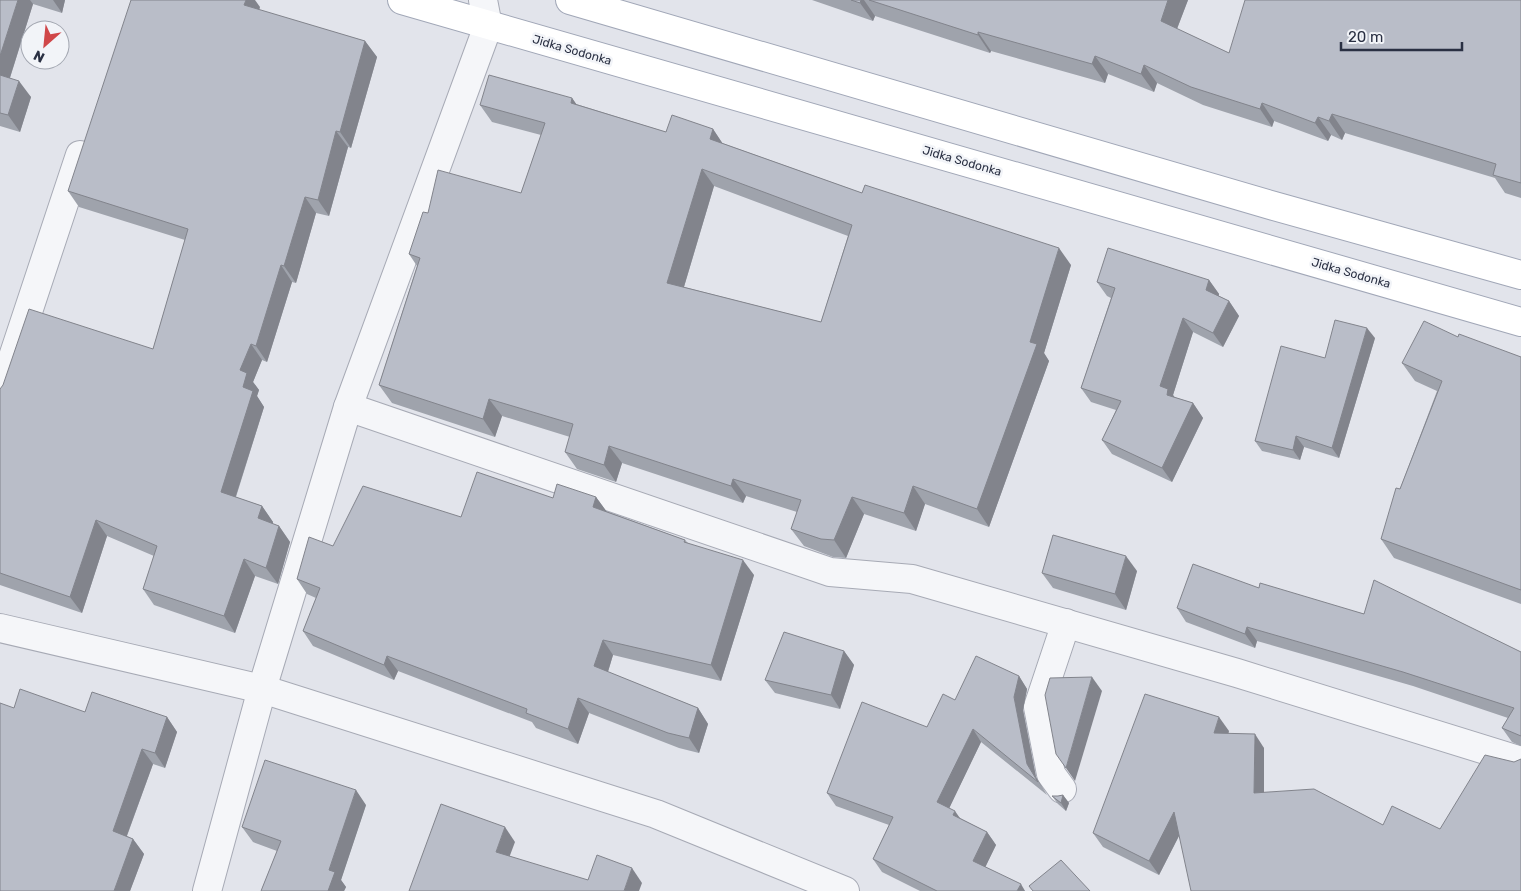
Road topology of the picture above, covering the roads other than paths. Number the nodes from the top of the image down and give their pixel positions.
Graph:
1 (402, 0) edge
2 (484, 0) edge
3 (570, 0) edge
4 (488, 26) junction
5 (88, 132) edge
6 (1274, 206) junction
7 (1261, 247) junction
8 (1521, 276) edge
9 (1521, 322) edge
10 (0, 396) edge
11 (348, 407) junction
12 (1066, 623) junction
13 (0, 628) edge
14 (262, 689) junction
15 (1521, 760) edge
16 (1062, 789) dead end
17 (207, 891) edge
18 (845, 891) edge

1 - 4 main road, Jidka Sodonka
2 - 4 street
3 - 6 main road
4 - 7 main road, Jidka Sodonka
4 - 11 street
5 - 10 street
6 - 7 main road
6 - 8 main road
7 - 9 main road, Jidka Sodonka
11 - 12 street
11 - 14 street
12 - 15 street
12 - 16 street
13 - 14 street
14 - 17 street
14 - 18 street

